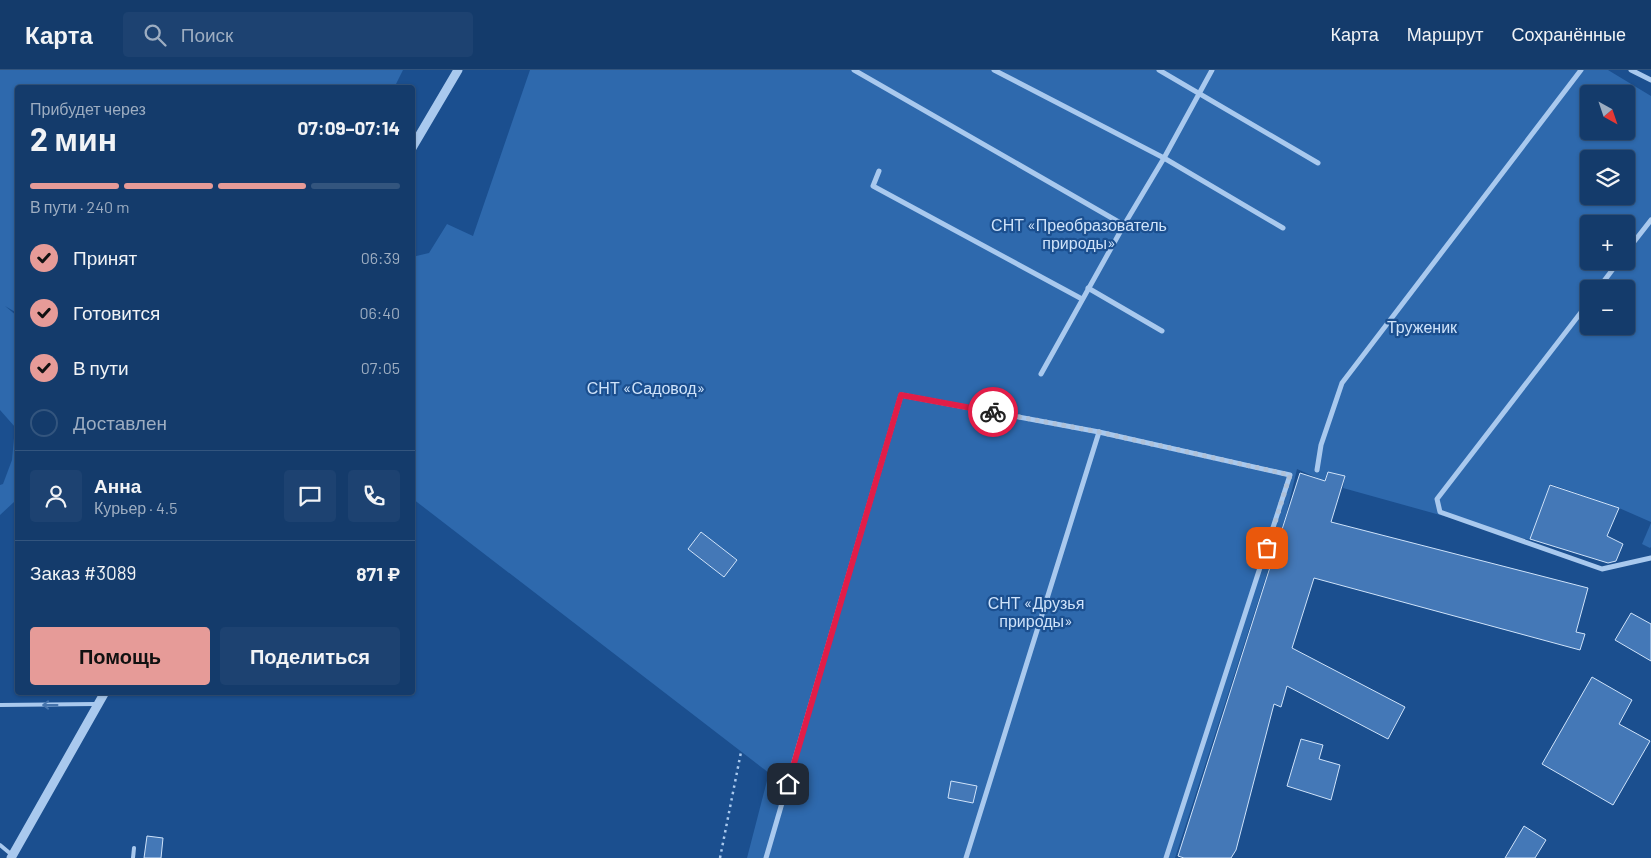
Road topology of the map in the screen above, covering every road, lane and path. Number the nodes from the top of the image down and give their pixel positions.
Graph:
1 (458, 70) edge
2 (854, 70) edge
3 (994, 70) edge
4 (1159, 70) edge
5 (1212, 70) edge
6 (1581, 70) edge
7 (1631, 70) edge
8 (1651, 80) edge
9 (1199, 94) junction
10 (415, 143) edge
11 (1164, 158) junction
12 (1318, 163) dead end
13 (879, 171) dead end
14 (1651, 220) edge
15 (1124, 225) junction
16 (1283, 228) dead end
17 (1635, 240) edge
18 (1613, 270) edge
19 (1605, 280) edge
20 (1088, 288) junction
21 (1082, 299) junction
22 (1580, 314) edge
23 (1162, 331) dead end
24 (1041, 374) dead end
25 (1099, 432) junction
26 (1317, 470) dead end
27 (1651, 558) edge
28 (104, 695) edge
29 (99, 704) junction
30 (0, 705) edge
31 (741, 752) dead end
32 (0, 845) edge
33 (134, 848) dead end
34 (12, 857) edge
35 (133, 858) edge
36 (720, 858) edge
37 (766, 858) edge
38 (966, 858) edge
39 (1166, 858) edge

1 - 10 street
2 - 15 street
3 - 11 street
4 - 9 street
5 - 9 street
6 - 26 street
7 - 8 street
9 - 11 street
9 - 12 street
11 - 15 street
11 - 16 street
13 - 21 street
14 - 17 street
15 - 20 street
18 - 19 street
20 - 21 street
20 - 23 street
21 - 24 street
22 - 27 street
25 - 37 street
25 - 38 street
25 - 39 street
28 - 29 street
29 -> 30 lane
29 - 34 street
31 - 36 path
32 - 34 lane
33 - 35 lane

